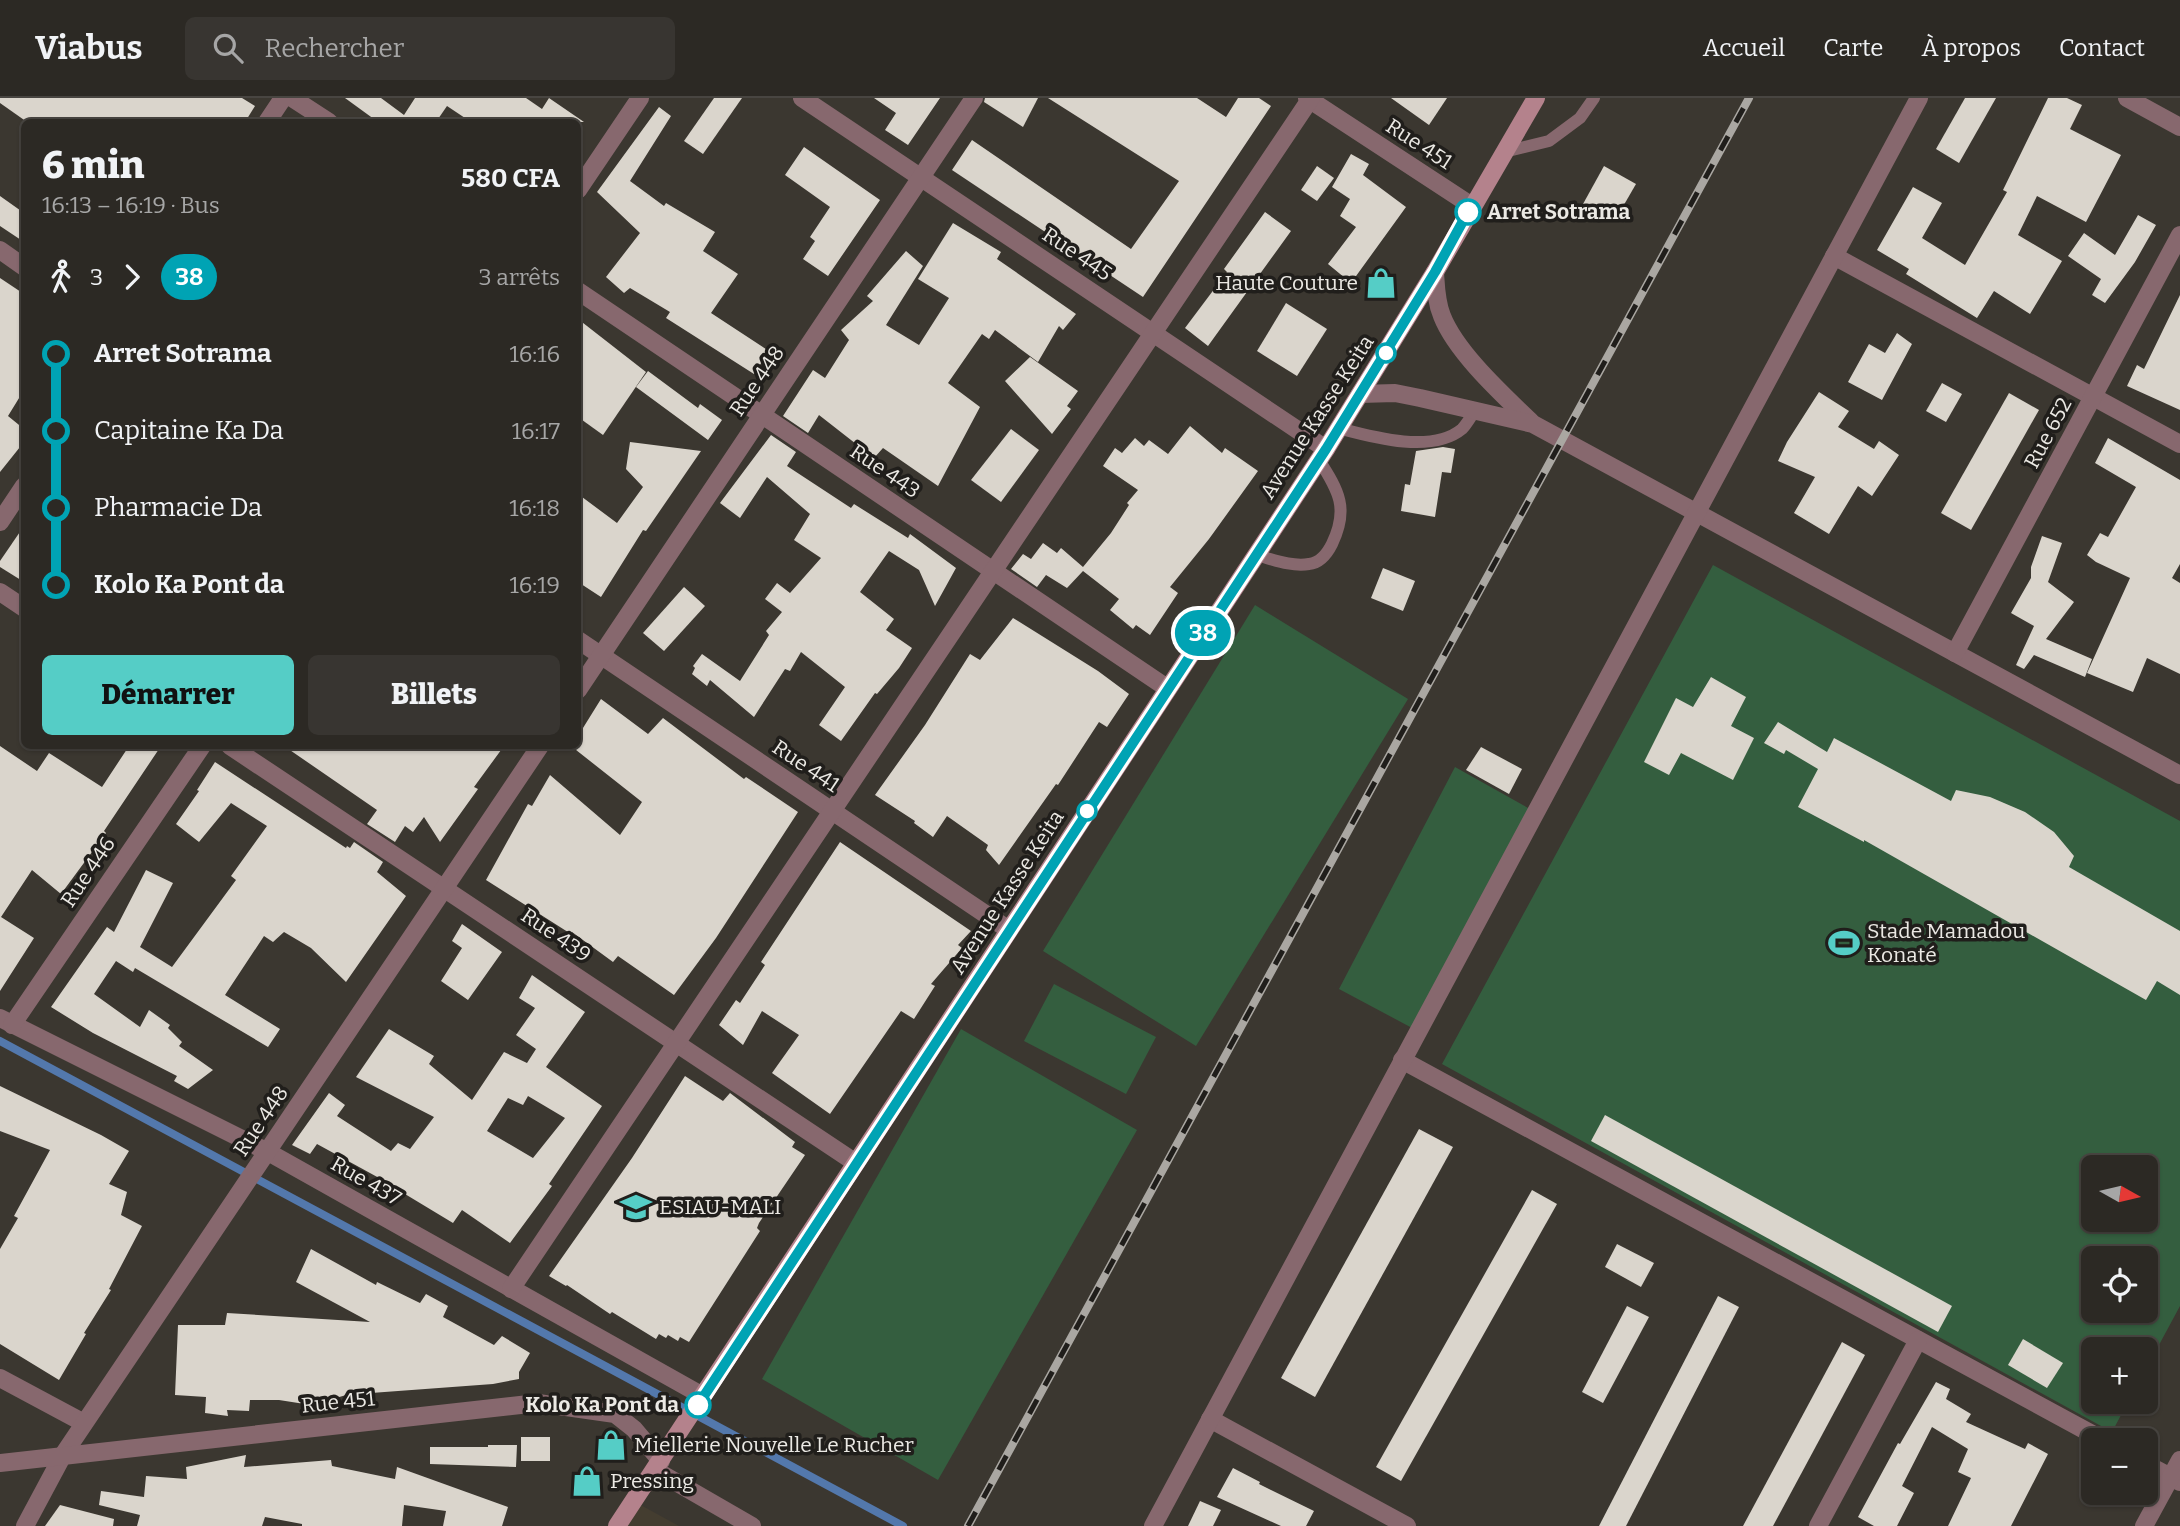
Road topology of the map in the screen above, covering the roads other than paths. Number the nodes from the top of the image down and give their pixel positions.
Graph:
1 (284, 98) edge
2 (292, 98) edge
3 (640, 98) edge
4 (802, 98) edge
5 (974, 98) edge
6 (1536, 98) edge
7 (1594, 98) edge
8 (1919, 98) edge
9 (2127, 98) edge
10 (1309, 99) edge
11 (269, 119) edge
12 (324, 119) edge
13 (2180, 127) edge
14 (1504, 152) junction
15 (922, 177) junction
16 (581, 186) edge
17 (1472, 206) junction
18 (2180, 235) edge
19 (0, 250) edge
20 (1834, 256) junction
21 (21, 265) edge
22 (1435, 272) junction
23 (581, 293) edge
24 (1153, 333) junction
25 (1360, 394) junction
26 (2093, 397) junction
27 (1475, 411) junction
28 (762, 415) junction
29 (1533, 424) junction
30 (1338, 428) junction
31 (2180, 444) edge
32 (1322, 454) junction
33 (21, 490) edge
34 (1696, 513) junction
35 (0, 522) edge
36 (1255, 555) junction
37 (993, 571) junction
38 (0, 592) edge
39 (21, 606) edge
40 (581, 642) edge
41 (1955, 653) junction
42 (601, 656) junction
43 (581, 686) edge
44 (1167, 688) junction
45 (200, 749) edge
46 (235, 749) edge
47 (538, 749) edge
48 (2180, 775) edge
49 (832, 811) junction
50 (444, 888) junction
51 (1009, 930) junction
52 (6, 1022) edge
53 (676, 1043) junction
54 (1402, 1060) junction
55 (268, 1152) junction
56 (856, 1163) junction
57 (511, 1289) junction
58 (1918, 1340) junction
59 (0, 1378) edge
60 (699, 1402) junction
61 (1210, 1419) junction
62 (84, 1423) junction
63 (2081, 1429) edge
64 (63, 1455) junction
65 (2180, 1460) edge
66 (0, 1463) edge
67 (658, 1465) junction
68 (2158, 1471) edge
69 (2175, 1480) edge
70 (25, 1526) edge
71 (618, 1526) edge
72 (752, 1526) edge
73 (1153, 1526) edge
74 (1407, 1526) edge
75 (1818, 1526) edge
76 (2144, 1526) edge

1 - 11 street
2 - 12 street
3 - 16 street
4 - 15 street, Rue 445
5 - 15 street, Rue 448
6 - 14 main road, Avenue Kasse Keita
7 - 14 lane
8 - 20 street
9 - 13 street
10 - 17 street, Rue 451
10 - 24 street
14 - 17 main road, Avenue Kasse Keita
15 - 24 street, Rue 445
15 - 28 street, Rue 448
17 - 22 main road, Avenue Kasse Keita
18 - 26 street, Rue 652
19 - 21 street
20 - 26 street
20 - 34 street
22 - 25 main road, Avenue Kasse Keita
22 - 29 street
23 - 28 street, Rue 443
24 - 32 street, Rue 445
24 - 37 street
25 - 27 street
25 - 30 main road, Avenue Kasse Keita
26 - 31 street
26 - 41 street, Rue 652
27 - 29 street
27 - 30 lane
28 - 37 street, Rue 443
28 - 42 street, Rue 448
29 - 34 street
30 - 32 main road, Avenue Kasse Keita
32 - 36 main road, Avenue Kasse Keita
32 - 36 lane
33 - 35 street
34 - 41 street
34 - 54 street
36 - 44 main road, Avenue Kasse Keita
37 - 44 street, Rue 443
37 - 49 street
38 - 39 street
40 - 42 street, Rue 441
41 - 48 street
42 - 43 street, Rue 448
42 - 49 street, Rue 441
44 - 51 main road, Avenue Kasse Keita
45 - 52 street, Rue 446
46 - 50 street, Rue 439
47 - 50 street, Rue 448
49 - 51 street, Rue 441
49 - 53 street
50 - 53 street, Rue 439
50 - 55 street, Rue 448
51 - 56 main road, Avenue Kasse Keita
52 - 55 street, Rue 437
53 - 56 street, Rue 439
53 - 57 street
54 - 58 street
54 - 61 street
55 - 57 street, Rue 437
55 - 62 street, Rue 448
56 - 60 main road, Avenue Kasse Keita
57 - 60 street, Rue 437
58 - 63 street
58 - 75 street
59 - 62 street
60 - 67 main road, Avenue Kasse Keita
61 - 73 street
61 - 74 street
62 - 64 street, Rue 448
64 - 66 street, Rue 451
64 - 67 street, Rue 451
64 - 70 street, Rue 448
65 - 69 street
67 - 71 main road, Avenue Kasse Keita
67 - 72 street, Rue 451
68 - 69 street
69 - 76 street

